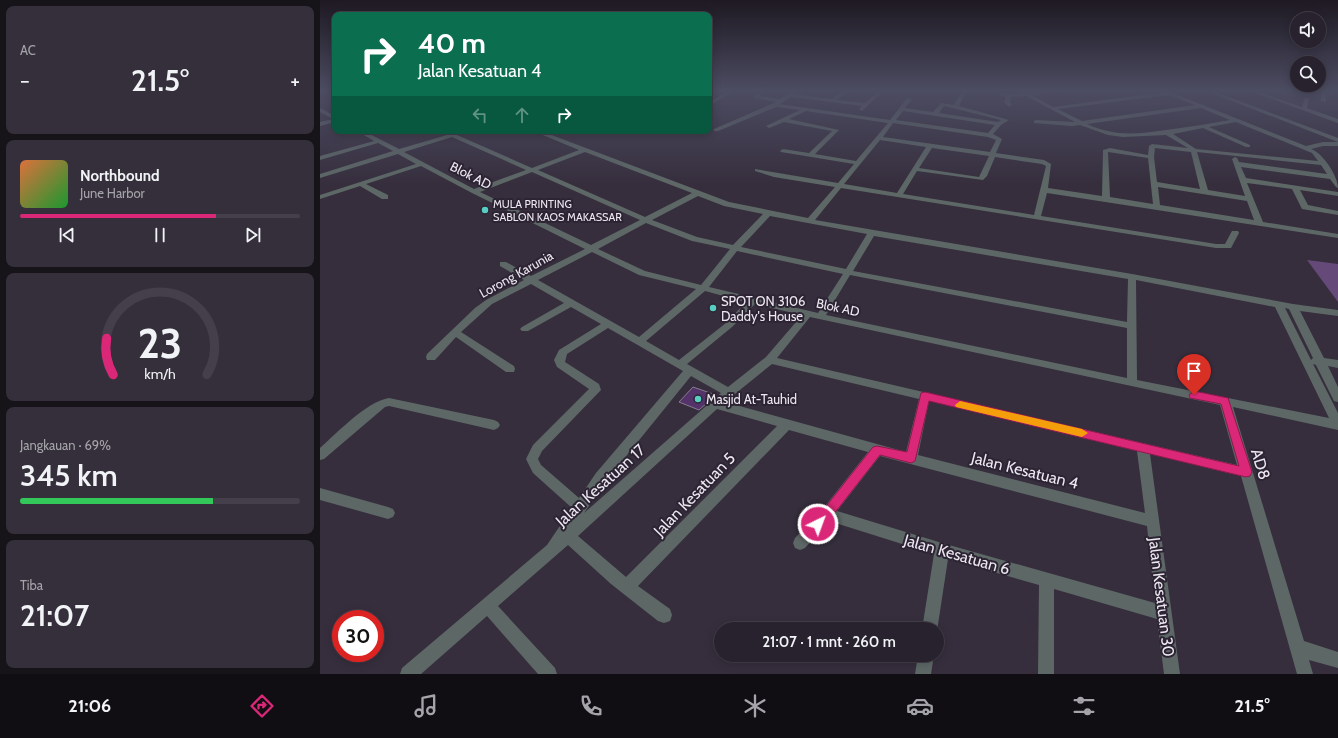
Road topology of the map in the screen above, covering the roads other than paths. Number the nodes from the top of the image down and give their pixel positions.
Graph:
1 (736, 121) edge
2 (780, 121) edge
3 (792, 121) edge
4 (888, 121) edge
5 (983, 121) edge
6 (1003, 121) edge
7 (1081, 121) edge
8 (1095, 121) edge
9 (1230, 121) edge
10 (1242, 121) edge
11 (1289, 121) edge
12 (891, 122) junction
13 (1036, 122) dead end
14 (1084, 123) junction
15 (999, 124) junction
16 (769, 126) dead end
17 (1204, 126) junction
18 (716, 130) dead end
19 (1166, 132) junction
20 (366, 134) edge
21 (455, 134) edge
22 (544, 134) edge
23 (452, 135) junction
24 (989, 135) junction
25 (880, 138) junction
26 (1338, 140) edge
27 (379, 141) junction
28 (1338, 144) edge
29 (930, 146) junction
30 (1248, 146) dead end
31 (1307, 148) junction
32 (585, 150) junction
33 (1194, 150) junction
34 (399, 151) junction
35 (783, 151) dead end
36 (1234, 154) junction
37 (992, 155) junction
38 (322, 156) edge
39 (810, 156) junction
40 (1150, 157) junction
41 (857, 163) junction
42 (1323, 163) junction
43 (421, 164) junction
44 (1237, 164) junction
45 (915, 169) junction
46 (757, 170) dead end
47 (530, 171) junction
48 (320, 176) edge
49 (1331, 177) junction
50 (1243, 180) junction
51 (361, 184) junction
52 (1155, 184) junction
53 (838, 186) junction
54 (1338, 186) edge
55 (1295, 188) junction
56 (1044, 190) junction
57 (474, 192) junction
58 (698, 193) junction
59 (1205, 193) junction
60 (1338, 194) edge
61 (898, 196) junction
62 (320, 197) edge
63 (384, 197) dead end
64 (1106, 199) junction
65 (1251, 199) junction
66 (1157, 207) junction
67 (768, 213) junction
68 (1338, 213) edge
69 (1037, 218) junction
70 (645, 220) junction
71 (810, 221) junction
72 (1260, 224) junction
73 (872, 233) junction
74 (1235, 233) dead end
75 (1338, 236) edge
76 (591, 248) junction
77 (735, 248) junction
78 (503, 264) dead end
79 (847, 272) junction
80 (1132, 277) junction
81 (531, 280) junction
82 (703, 288) junction
83 (753, 300) junction
84 (571, 303) junction
85 (1279, 305) junction
86 (1293, 307) junction
87 (1338, 313) edge
88 (815, 315) junction
89 (607, 324) junction
90 (1132, 326) junction
91 (525, 329) dead end
92 (455, 332) junction
93 (640, 341) junction
94 (431, 357) dead end
95 (1306, 359) junction
96 (770, 360) junction
97 (1320, 362) junction
98 (1338, 364) edge
99 (510, 368) dead end
100 (685, 368) junction
101 (1132, 383) junction
102 (729, 393) junction
103 (925, 396) junction
104 (1338, 398) edge
105 (1225, 401) junction
106 (716, 404) junction
107 (494, 425) dead end
108 (786, 425) junction
109 (1338, 425) edge
110 (1143, 447) junction
111 (877, 450) junction
112 (320, 455) edge
113 (911, 458) junction
114 (1246, 472) junction
115 (320, 494) edge
116 (580, 507) junction
117 (388, 513) dead end
118 (827, 514) junction
119 (1153, 521) junction
120 (568, 536) junction
121 (800, 543) dead end
122 (551, 550) junction
123 (942, 550) junction
124 (1047, 580) junction
125 (627, 587) junction
126 (488, 605) junction
127 (1164, 614) junction
128 (664, 615) dead end
129 (931, 622) edge
130 (1298, 648) junction
131 (1338, 660) edge
132 (925, 662) edge
133 (408, 674) edge
134 (550, 674) edge
135 (923, 674) edge
136 (1046, 674) edge
137 (1172, 674) edge
138 (1305, 674) edge

1 - 18 street
2 - 16 street
3 - 39 street
4 - 12 street
5 - 15 street
6 - 15 street
7 - 14 street
8 - 14 street
9 - 17 street
10 - 31 street
11 - 26 street
12 - 24 street
12 - 25 street
13 - 14 street
14 - 19 street
15 - 24 street
17 - 19 street
17 - 30 street
19 - 33 street
20 - 27 street, Blok AD
21 - 23 street
22 - 32 street
23 - 34 street
23 - 47 street
24 - 37 street
25 - 29 street
25 - 41 street
27 - 34 street, Blok AD
27 - 38 street
28 - 31 street
29 - 37 street
29 - 45 street
31 - 42 street
32 - 47 street
32 - 58 street
33 - 36 street
33 - 40 street
33 - 59 street
34 - 43 street, Blok AD
34 - 48 street
35 - 39 street
36 - 42 street
36 - 44 street
37 - 45 street
37 - 56 street
39 - 41 street
40 - 52 street
40 - 64 street
41 - 53 street
42 - 49 street
43 - 51 street
43 - 57 street, Blok AD
44 - 49 street
44 - 50 street
45 - 61 street
46 - 53 street
47 - 57 street
47 - 70 street
49 - 54 street
50 - 55 street
50 - 65 street
51 - 62 street
51 - 63 street
52 - 59 street
52 - 66 street
53 - 61 street
53 - 71 street
55 - 60 street
55 - 68 street
56 - 64 street
56 - 69 street
57 - 76 street, Blok AD
58 - 67 street
58 - 70 street, Lorong Karunia
59 - 65 street
61 - 69 street
64 - 66 street
65 - 72 street
66 - 72 street
67 - 71 street
67 - 77 street
69 - 74 street
70 - 76 street, Lorong Karunia
70 - 77 street
71 - 73 street
72 - 75 street
73 - 79 street, Jalan Kesatuan 17
73 - 80 street
76 - 81 street, Lorong Karunia
76 - 82 street, Blok AD
77 - 79 street
77 - 82 street
78 - 81 street
79 - 88 street, Jalan Kesatuan 17
79 - 90 street
80 - 85 street
80 - 90 street
81 - 84 street
81 - 92 street, Lorong Karunia
82 - 83 street, Blok AD
82 - 93 street
83 - 88 street, Blok AD
83 - 100 street
84 - 89 street
84 - 91 street
85 - 86 street
85 - 95 street
86 - 87 street
86 - 97 street
88 - 96 street, Jalan Kesatuan 17
88 - 101 street, Blok AD
89 - 93 street
89 - 116 street
90 - 101 street
92 - 94 street, Lorong Karunia
92 - 99 street
93 - 100 street
95 - 97 street
95 - 109 street
96 - 102 street, Jalan Kesatuan 17
96 - 103 street
97 - 98 street
97 - 104 street
100 - 102 street
100 - 116 street
101 - 105 street, Blok AD
102 - 106 street, Jalan Kesatuan 17
103 - 110 street
103 - 113 street
105 - 109 street
105 - 114 street, AD8
106 - 108 street, Jalan Kesatuan 4
106 - 120 street, Jalan Kesatuan 17
107 - 112 street
108 - 111 street, Jalan Kesatuan 4
108 - 125 street, Jalan Kesatuan 5
110 - 114 street
110 - 119 street
111 - 113 street, Jalan Kesatuan 4
111 - 118 street
113 - 119 street, Jalan Kesatuan 4
114 - 130 street, AD8
115 - 117 street
116 - 122 street
118 - 121 street
118 - 123 street, Jalan Kesatuan 6
119 - 127 street, Jalan Kesatuan 30
120 - 122 street, Jalan Kesatuan 17
120 - 125 street
122 - 126 street, Jalan Kesatuan 17
123 - 124 street, Jalan Kesatuan 6
123 - 129 street
124 - 127 street, Jalan Kesatuan 6
124 - 136 street
125 - 128 street
126 - 133 street, Jalan Kesatuan 17
126 - 134 street
127 - 137 street, Jalan Kesatuan 30
130 - 131 street
130 - 138 street, AD8
132 - 135 street

